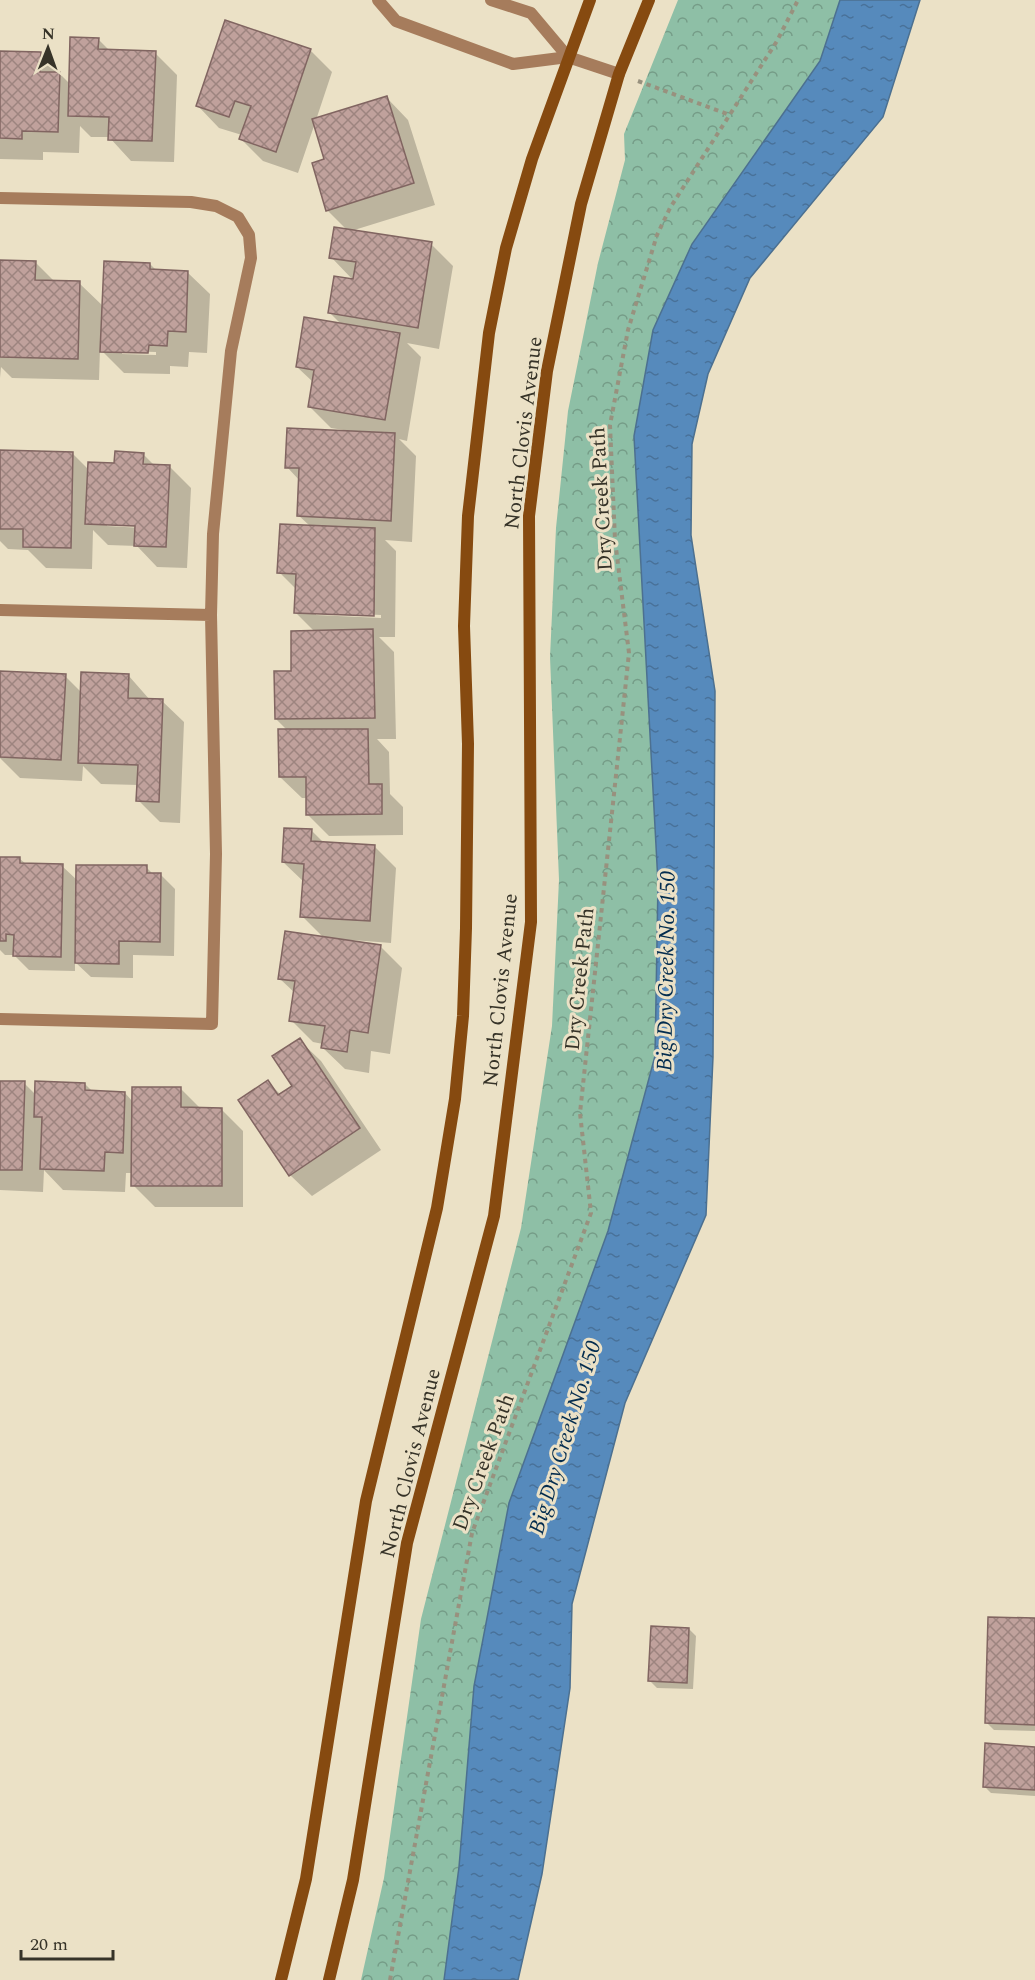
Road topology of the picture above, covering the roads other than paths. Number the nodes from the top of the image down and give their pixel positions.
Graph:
1 (378, 0) edge
2 (491, 0) edge
3 (590, 0) edge
4 (649, 0) edge
5 (568, 57) junction
6 (619, 74) junction
7 (0, 198) edge
8 (0, 610) edge
9 (210, 615) junction
10 (0, 1019) edge
11 (281, 1980) edge
12 (329, 1980) edge

1 - 5 street
2 - 5 street
3 - 5 main road, North Clovis Avenue
4 - 6 main road, North Clovis Avenue
5 - 6 street
5 - 11 main road, North Clovis Avenue
6 - 12 main road, North Clovis Avenue
7 - 9 street
8 - 9 street
9 - 10 street

